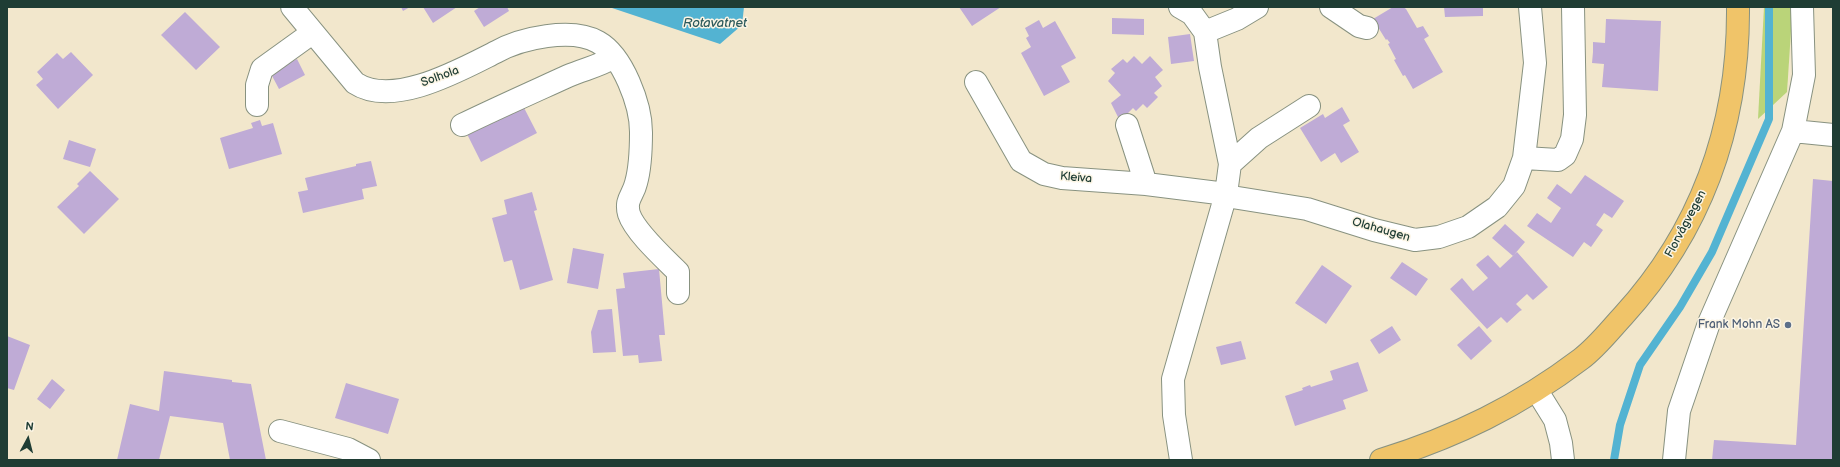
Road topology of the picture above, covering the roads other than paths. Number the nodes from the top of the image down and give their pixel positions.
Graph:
1 (292, 7) edge
2 (1180, 7) edge
3 (1257, 7) edge
4 (1331, 7) edge
5 (1530, 7) edge
6 (1573, 7) edge
7 (1738, 7) edge
8 (1802, 7) edge
9 (1367, 28) dead end
10 (1205, 32) junction
11 (312, 33) junction
12 (614, 57) junction
13 (976, 82) dead end
14 (257, 105) dead end
15 (1309, 106) dead end
16 (462, 125) dead end
17 (1127, 125) dead end
18 (1793, 131) junction
19 (1833, 135) edge
20 (1524, 158) junction
21 (1230, 164) junction
22 (1146, 184) junction
23 (1226, 194) junction
24 (678, 294) dead end
25 (1536, 391) junction
26 (280, 431) dead end
27 (368, 460) edge
28 (1181, 460) edge
29 (1381, 460) edge
30 (1563, 460) edge
31 (1674, 460) edge

1 - 11 lane, Solhola
2 - 10 lane
3 - 10 lane
4 - 9 lane
5 - 20 lane, Olahaugen
6 - 20 lane
7 - 25 main road, Florvågvegen
8 - 18 lane
10 - 21 lane
11 - 12 lane, Solhola
11 - 14 lane
12 - 16 lane
12 - 24 lane, Solhola
13 - 22 lane, Kleiva
15 - 21 lane
17 - 22 lane
18 - 19 lane
18 - 31 lane
20 - 23 lane, Olahaugen
21 - 23 lane
22 - 23 lane, Kleiva
23 - 28 lane
25 - 29 main road, Florvågvegen
25 - 30 lane
26 - 27 lane

